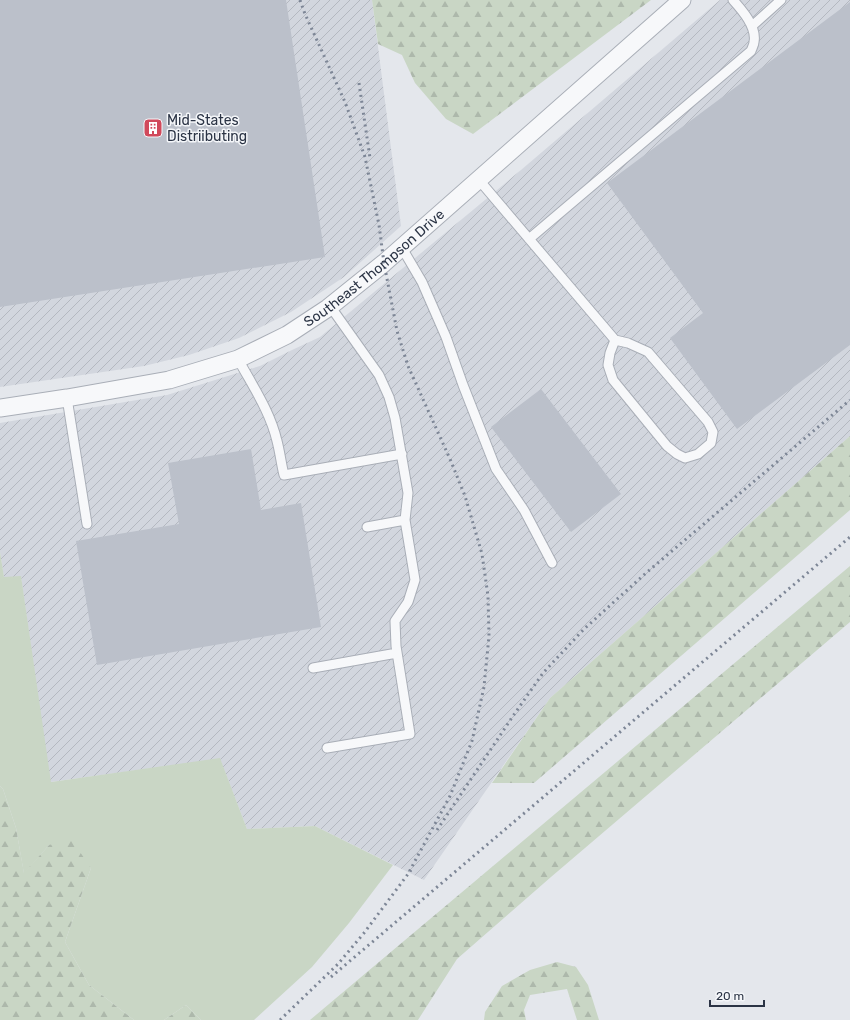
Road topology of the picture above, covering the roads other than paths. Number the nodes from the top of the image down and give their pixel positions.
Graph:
1 (682, 0) edge
2 (733, 0) edge
3 (781, 0) edge
4 (752, 26) junction
5 (478, 180) junction
6 (529, 239) junction
7 (402, 248) junction
8 (330, 306) junction
9 (615, 340) junction
10 (238, 359) junction
11 (66, 398) junction
12 (0, 408) edge
13 (402, 454) junction
14 (405, 520) junction
15 (87, 524) dead end
16 (367, 527) dead end
17 (552, 563) dead end
18 (397, 652) junction
19 (313, 668) dead end
20 (327, 748) dead end

1 - 5 street, Southeast Thompson Drive
2 - 4 lane
3 - 4 lane
4 - 6 lane
5 - 6 lane
5 - 7 street, Southeast Thompson Drive
6 - 9 lane
7 - 8 street, Southeast Thompson Drive
7 - 17 lane
8 - 10 street, Southeast Thompson Drive
8 - 13 lane
9 - 9 lane
10 - 11 street, Southeast Thompson Drive
10 - 13 lane
11 - 12 street, Southeast Thompson Drive
11 - 15 lane
13 - 14 lane
14 - 16 lane
14 - 18 lane
18 - 19 lane
18 - 20 lane

